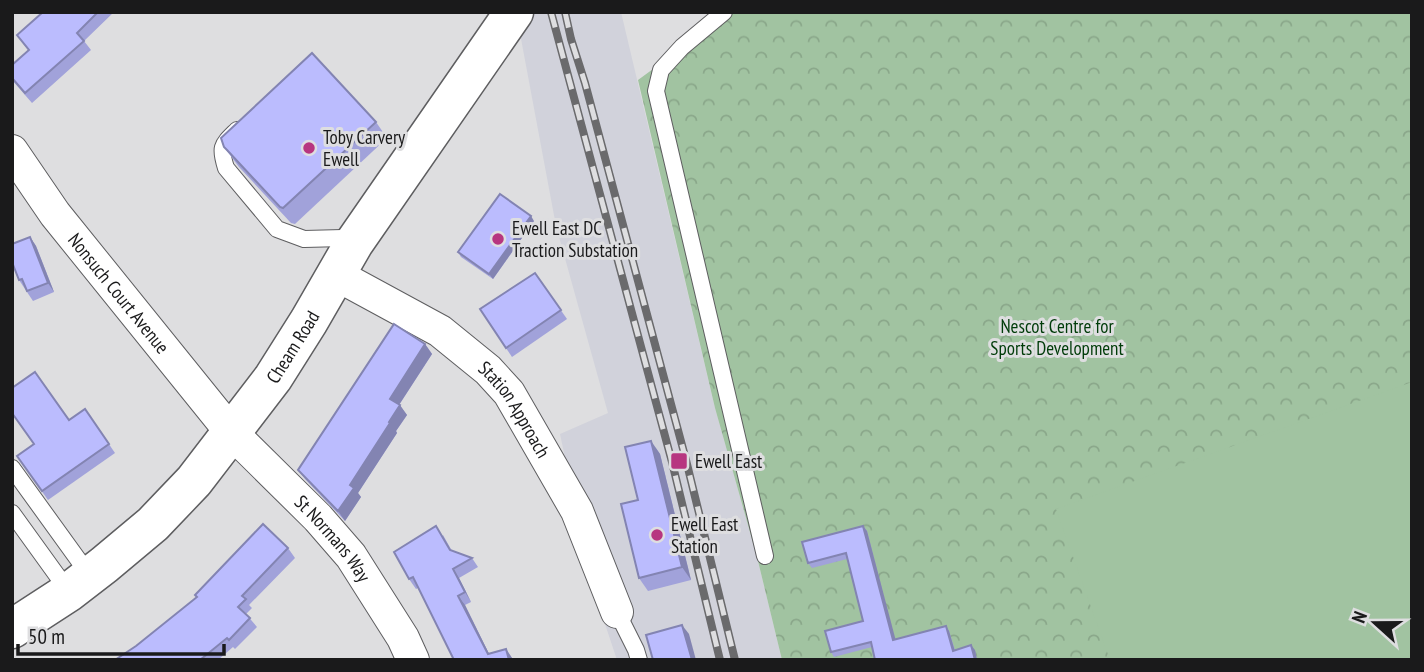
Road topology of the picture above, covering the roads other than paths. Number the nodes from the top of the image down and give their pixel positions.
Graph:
1 (514, 12) edge
2 (724, 12) edge
3 (251, 117) edge
4 (12, 151) edge
5 (344, 258) junction
6 (231, 432) junction
7 (12, 468) edge
8 (12, 513) edge
9 (765, 556) dead end
10 (79, 584) junction
11 (617, 612) joint
12 (12, 629) edge
13 (413, 660) edge
14 (639, 660) edge

1 - 5 highway, Cheam Road
2 - 9 lane
3 - 5 lane
4 - 6 street, Nonsuch Court Avenue
5 - 6 highway, Cheam Road
5 - 11 street, Station Approach
6 - 10 highway, Cheam Road
6 - 13 street, St Normans Way
7 - 10 lane
8 - 10 lane
10 - 12 highway, Cheam Road
11 - 14 lane

